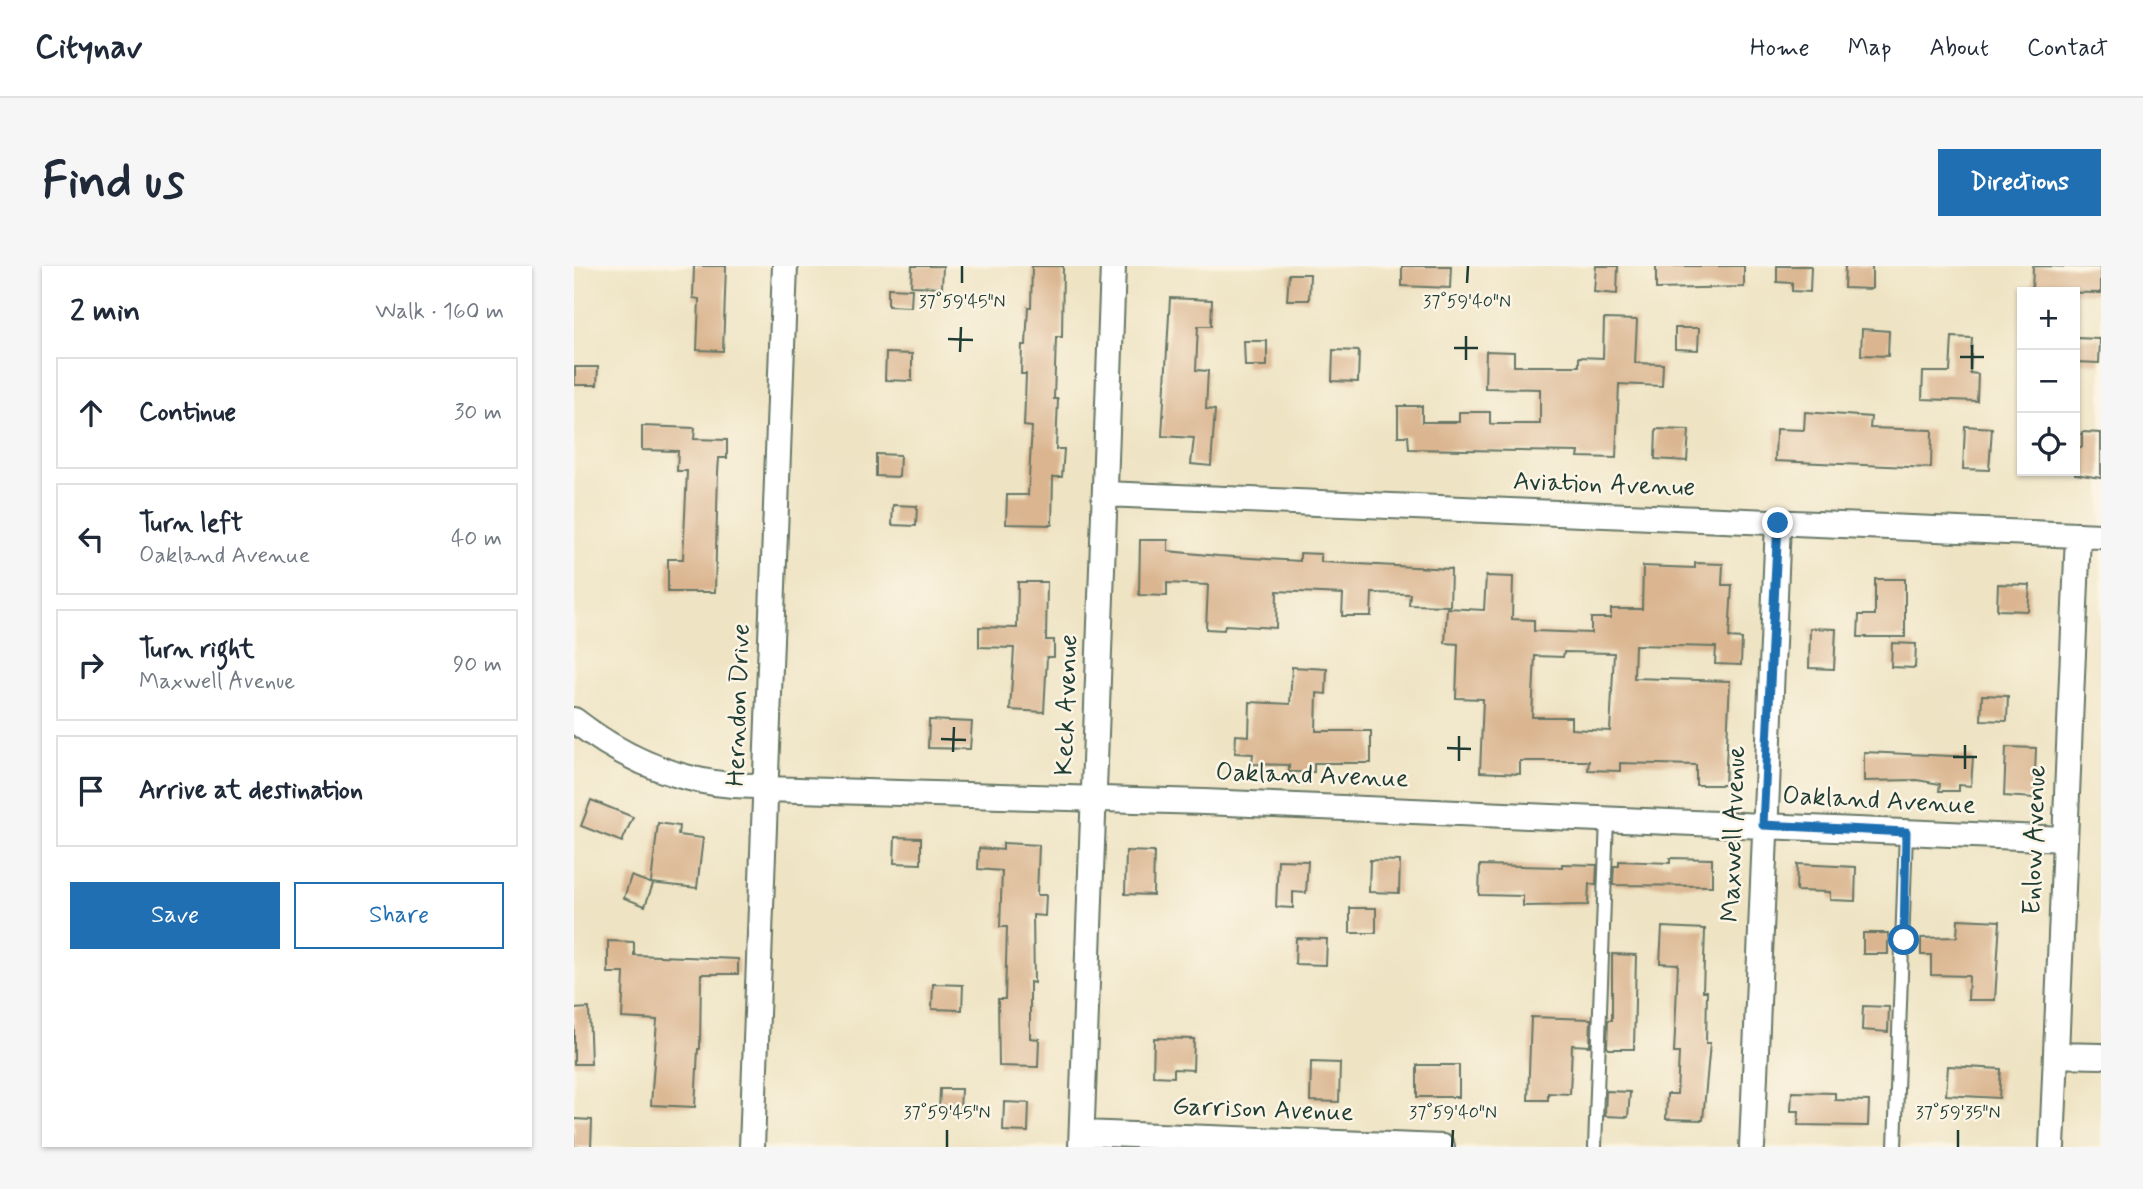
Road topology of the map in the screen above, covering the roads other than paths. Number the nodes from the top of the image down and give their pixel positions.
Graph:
1 (785, 266) edge
2 (1113, 266) edge
3 (1105, 494) junction
4 (1778, 523) junction
5 (2089, 536) edge
6 (574, 720) edge
7 (765, 789) junction
8 (1094, 799) junction
9 (1607, 818) junction
10 (1763, 825) junction
11 (1906, 832) junction
12 (2065, 839) junction
13 (2056, 1055) junction
14 (2101, 1056) edge
15 (1081, 1140) edge
16 (752, 1147) edge
17 (1442, 1147) edge
18 (1595, 1147) edge
19 (1752, 1147) edge
20 (1895, 1147) edge
21 (2052, 1147) edge

1 - 7 street, Herndon Drive
2 - 3 street, Keck Avenue
3 - 4 street, Aviation Avenue
3 - 8 street, Keck Avenue
4 - 5 street, Aviation Avenue
4 - 10 street, Maxwell Avenue
5 - 12 street, Enlow Avenue
6 - 7 street, Oakland Avenue
7 - 8 street, Oakland Avenue
7 - 16 street, Herndon Drive
8 - 9 street, Oakland Avenue
8 - 15 street, Keck Avenue
9 - 10 street, Oakland Avenue
9 - 18 lane
10 - 11 street, Oakland Avenue
10 - 19 street, Maxwell Avenue
11 - 12 street, Oakland Avenue
11 - 20 lane
12 - 13 street, Enlow Avenue
13 - 14 street
13 - 21 street, Enlow Avenue
15 - 17 street, Garrison Avenue

